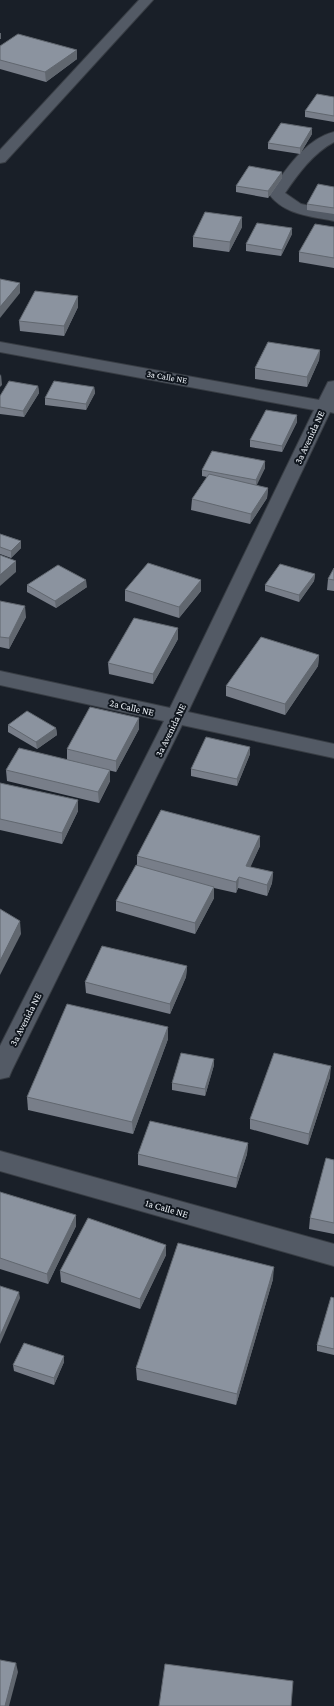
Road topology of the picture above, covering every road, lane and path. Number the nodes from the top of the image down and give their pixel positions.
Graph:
1 (146, 0) edge
2 (334, 136) edge
3 (0, 159) edge
4 (334, 216) edge
5 (0, 347) edge
6 (334, 386) edge
7 (329, 407) edge
8 (0, 678) edge
9 (176, 717) junction
10 (334, 751) edge
11 (0, 1070) edge
12 (0, 1161) edge
13 (334, 1255) edge

1 - 3 street
2 - 4 street
5 - 7 street, 3a Calle NE
6 - 7 street, 3a Avenida NE
7 - 9 street, 3a Avenida NE
8 - 9 street, 2a Calle NE
9 - 10 street, 2a Calle NE
9 - 11 street, 3a Avenida NE
12 - 13 street, 1a Calle NE

